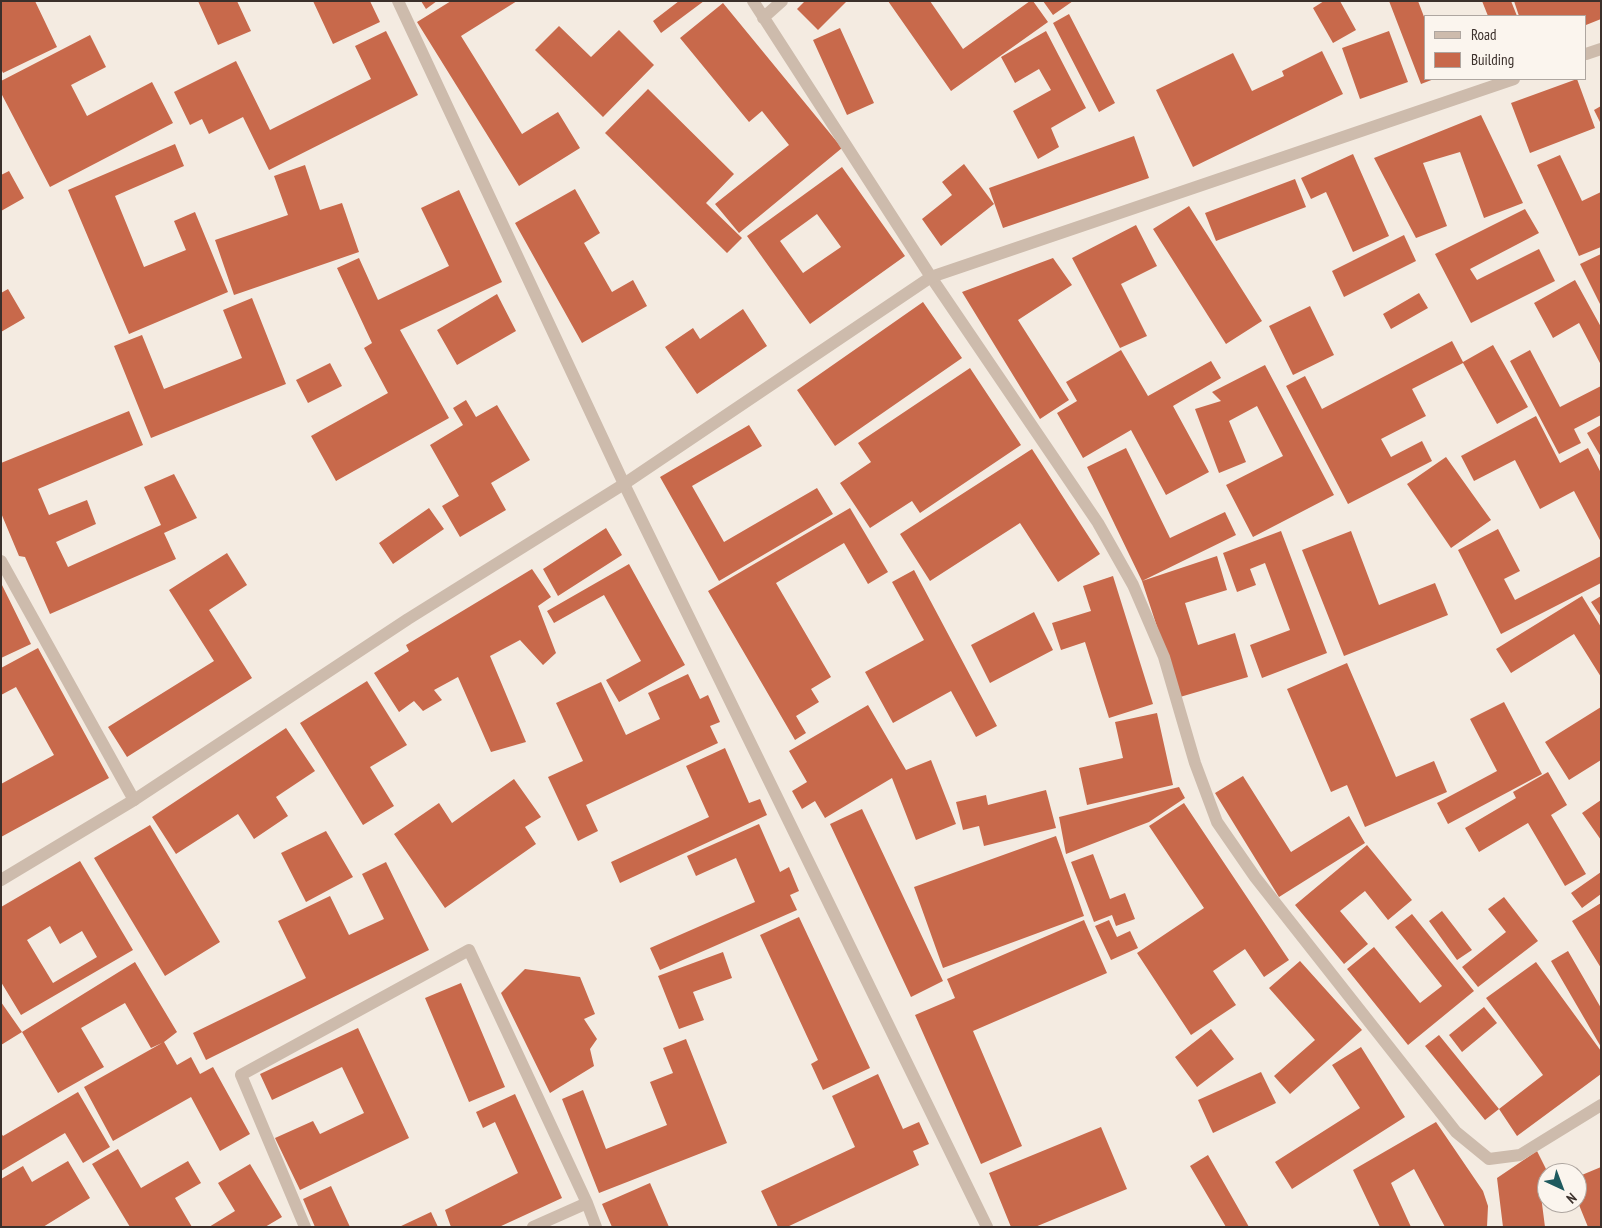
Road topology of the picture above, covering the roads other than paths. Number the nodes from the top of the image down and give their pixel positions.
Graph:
1 (398, 1) edge
2 (753, 1) edge
3 (782, 1) edge
4 (763, 18) junction
5 (1601, 49) edge
6 (1587, 54) edge
7 (1511, 80) edge
8 (931, 277) junction
9 (624, 484) junction
10 (1, 561) edge
11 (134, 800) junction
12 (1, 880) edge
13 (1601, 1104) edge
14 (587, 1203) junction
15 (305, 1227) edge
16 (533, 1227) edge
17 (596, 1227) edge
18 (987, 1227) edge

1 - 9 street
2 - 4 street
3 - 4 street
4 - 8 street
5 - 6 street
7 - 8 street
8 - 9 street
8 - 13 street
9 - 11 street
9 - 18 street
10 - 11 street
11 - 12 street
14 - 15 street
14 - 16 street
14 - 17 street

